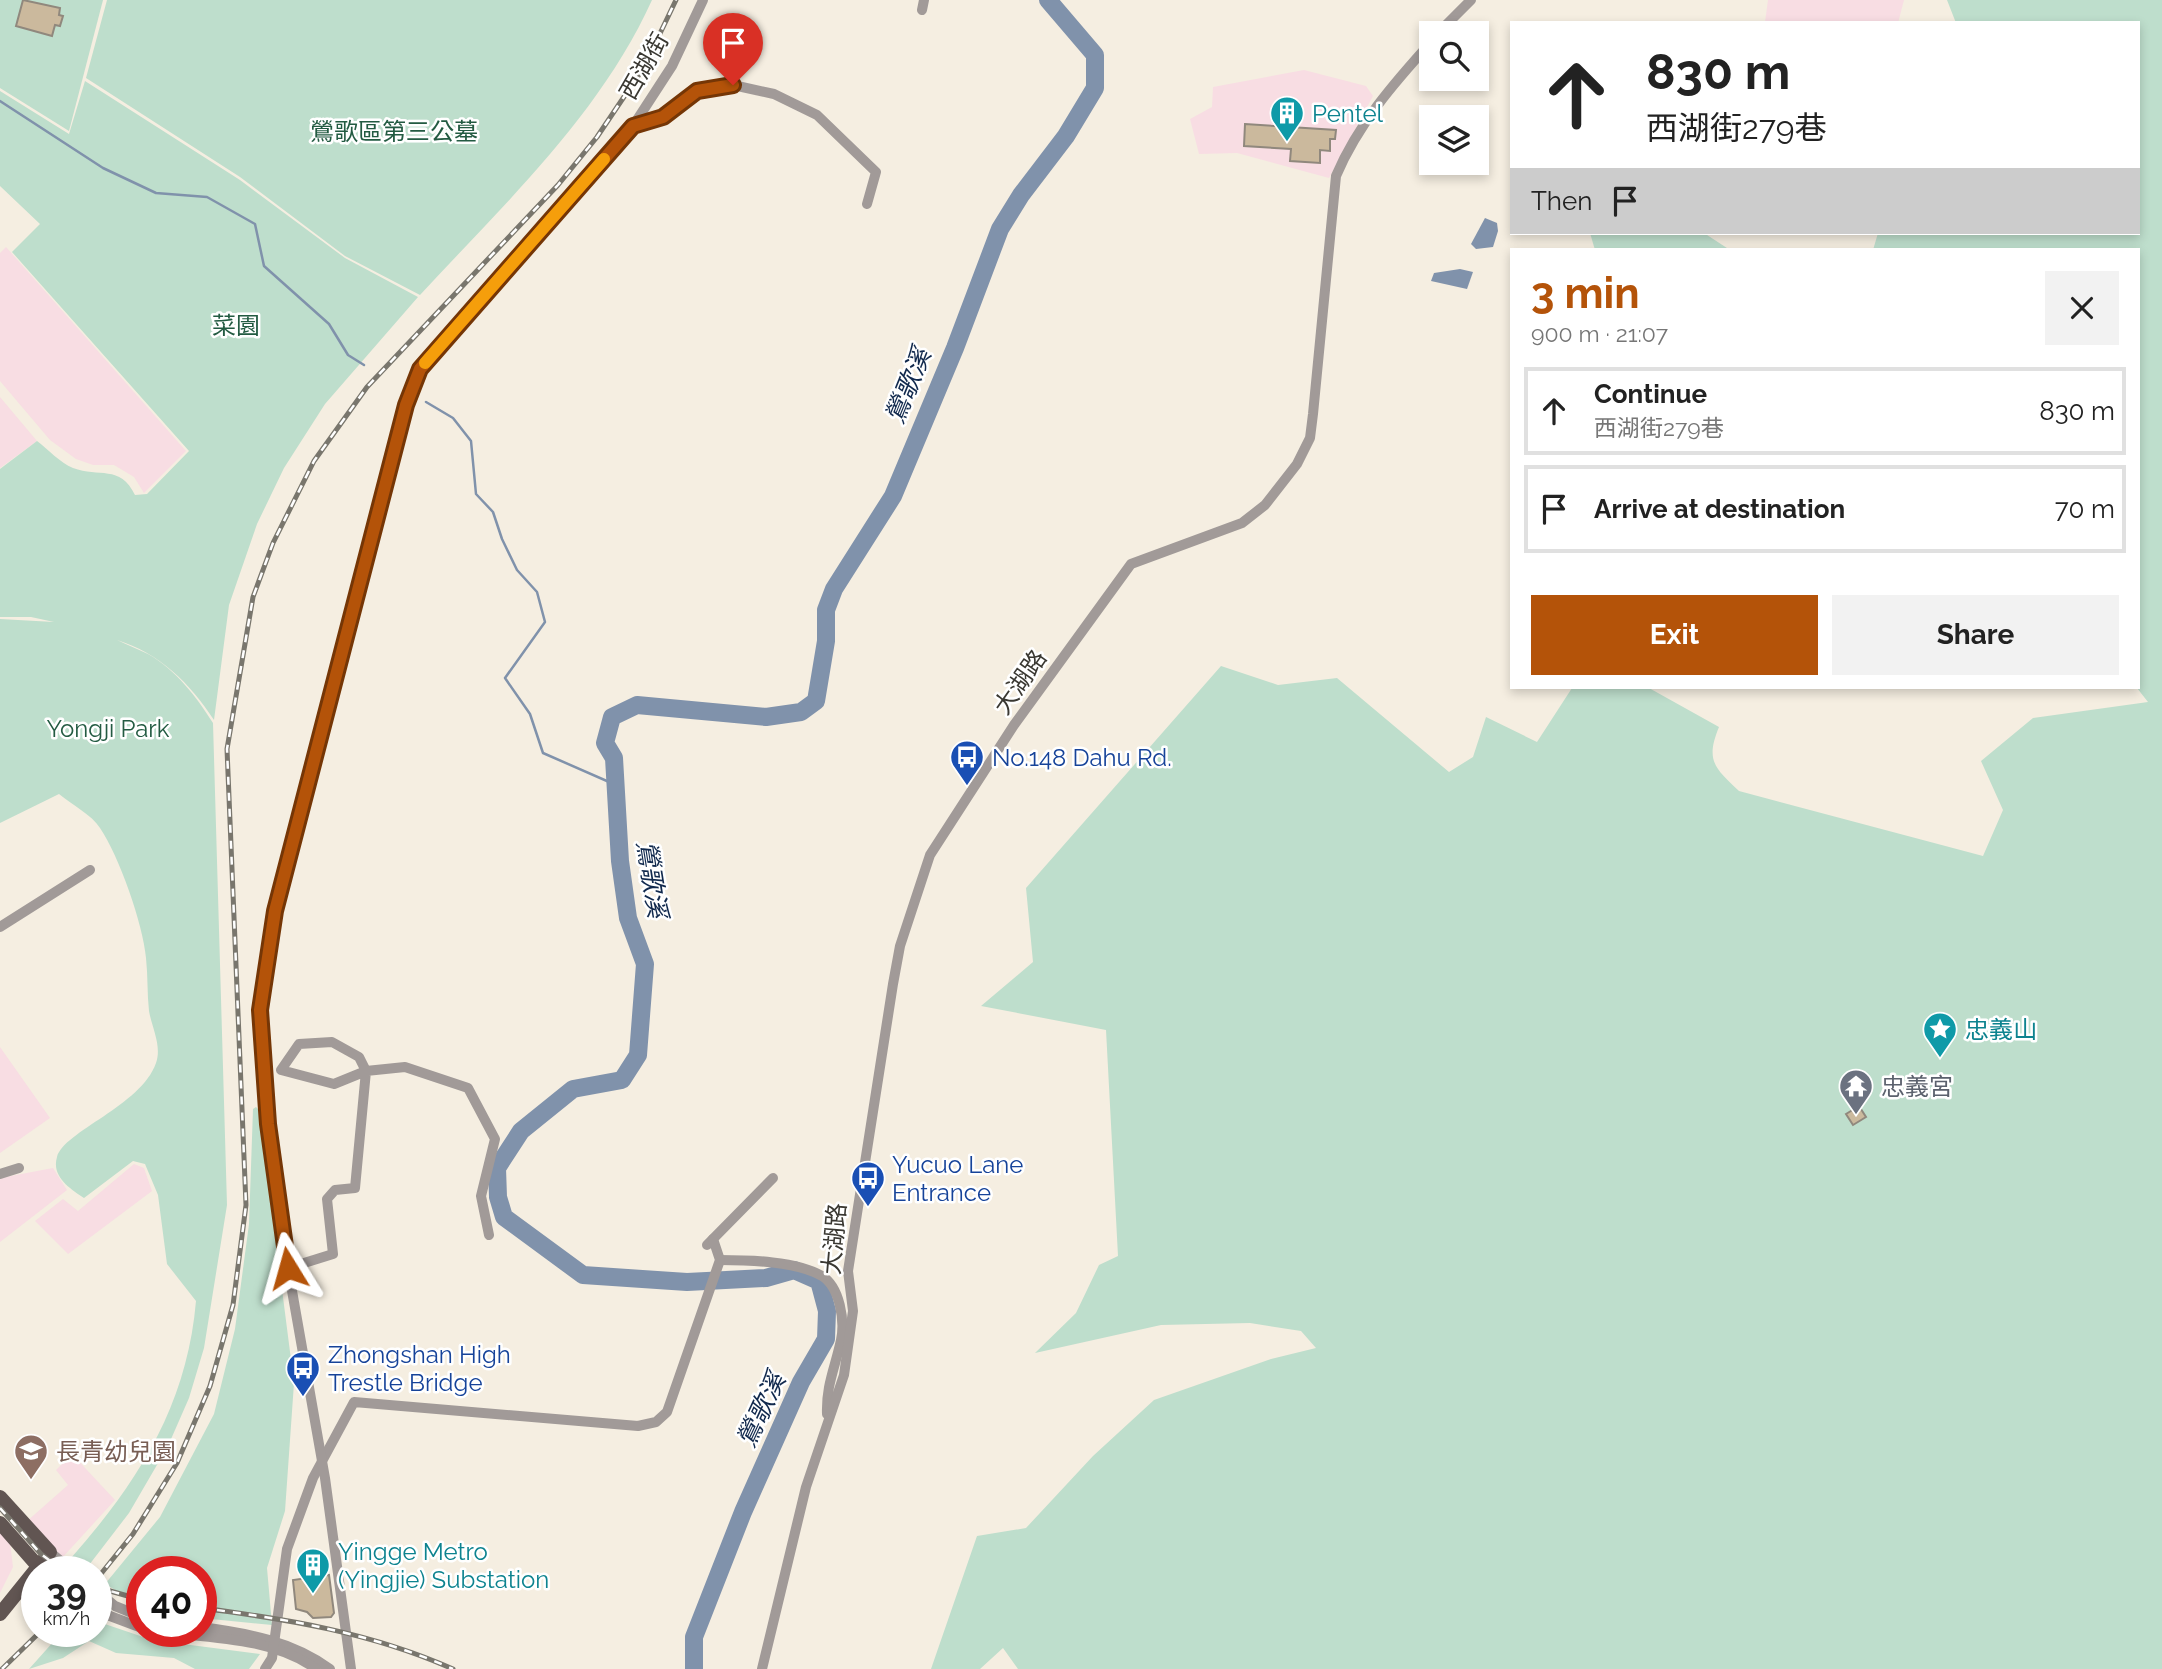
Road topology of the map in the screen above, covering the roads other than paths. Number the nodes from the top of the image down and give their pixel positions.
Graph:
1 (703, 0) edge
2 (1471, 0) edge
3 (1450, 21) edge
4 (1419, 56) edge
5 (633, 126) junction
6 (867, 204) dead end
7 (90, 870) dead end
8 (0, 927) edge
9 (366, 1071) junction
10 (19, 1168) dead end
11 (0, 1174) edge
12 (773, 1178) dead end
13 (489, 1235) dead end
14 (720, 1260) junction
15 (288, 1268) junction
16 (827, 1424) junction
17 (322, 1462) junction
18 (0, 1497) edge
19 (0, 1523) edge
20 (50, 1552) junction
21 (31, 1556) edge
22 (48, 1556) edge
23 (55, 1556) edge
24 (21, 1591) edge
25 (0, 1614) edge
26 (217, 1629) edge
27 (217, 1639) edge
28 (265, 1669) edge
29 (316, 1669) edge
30 (330, 1669) edge
31 (351, 1669) edge
32 (762, 1669) edge

1 - 5 street, 西湖街
2 - 3 street
4 - 16 street, 大湖路
5 - 6 street
5 - 15 street, 西湖街
7 - 8 street
9 - 9 street
9 - 13 street
9 - 15 street
10 - 11 street
12 - 14 street
14 - 16 street
14 - 17 street
15 - 17 street, 西湖街
16 - 32 street, 大湖路
17 - 28 street
17 - 31 street, 西湖街
18 - 20 main road
19 - 21 main road
20 - 22 main road
20 - 23 street
24 - 25 main road
26 - 30 street
27 - 29 street

